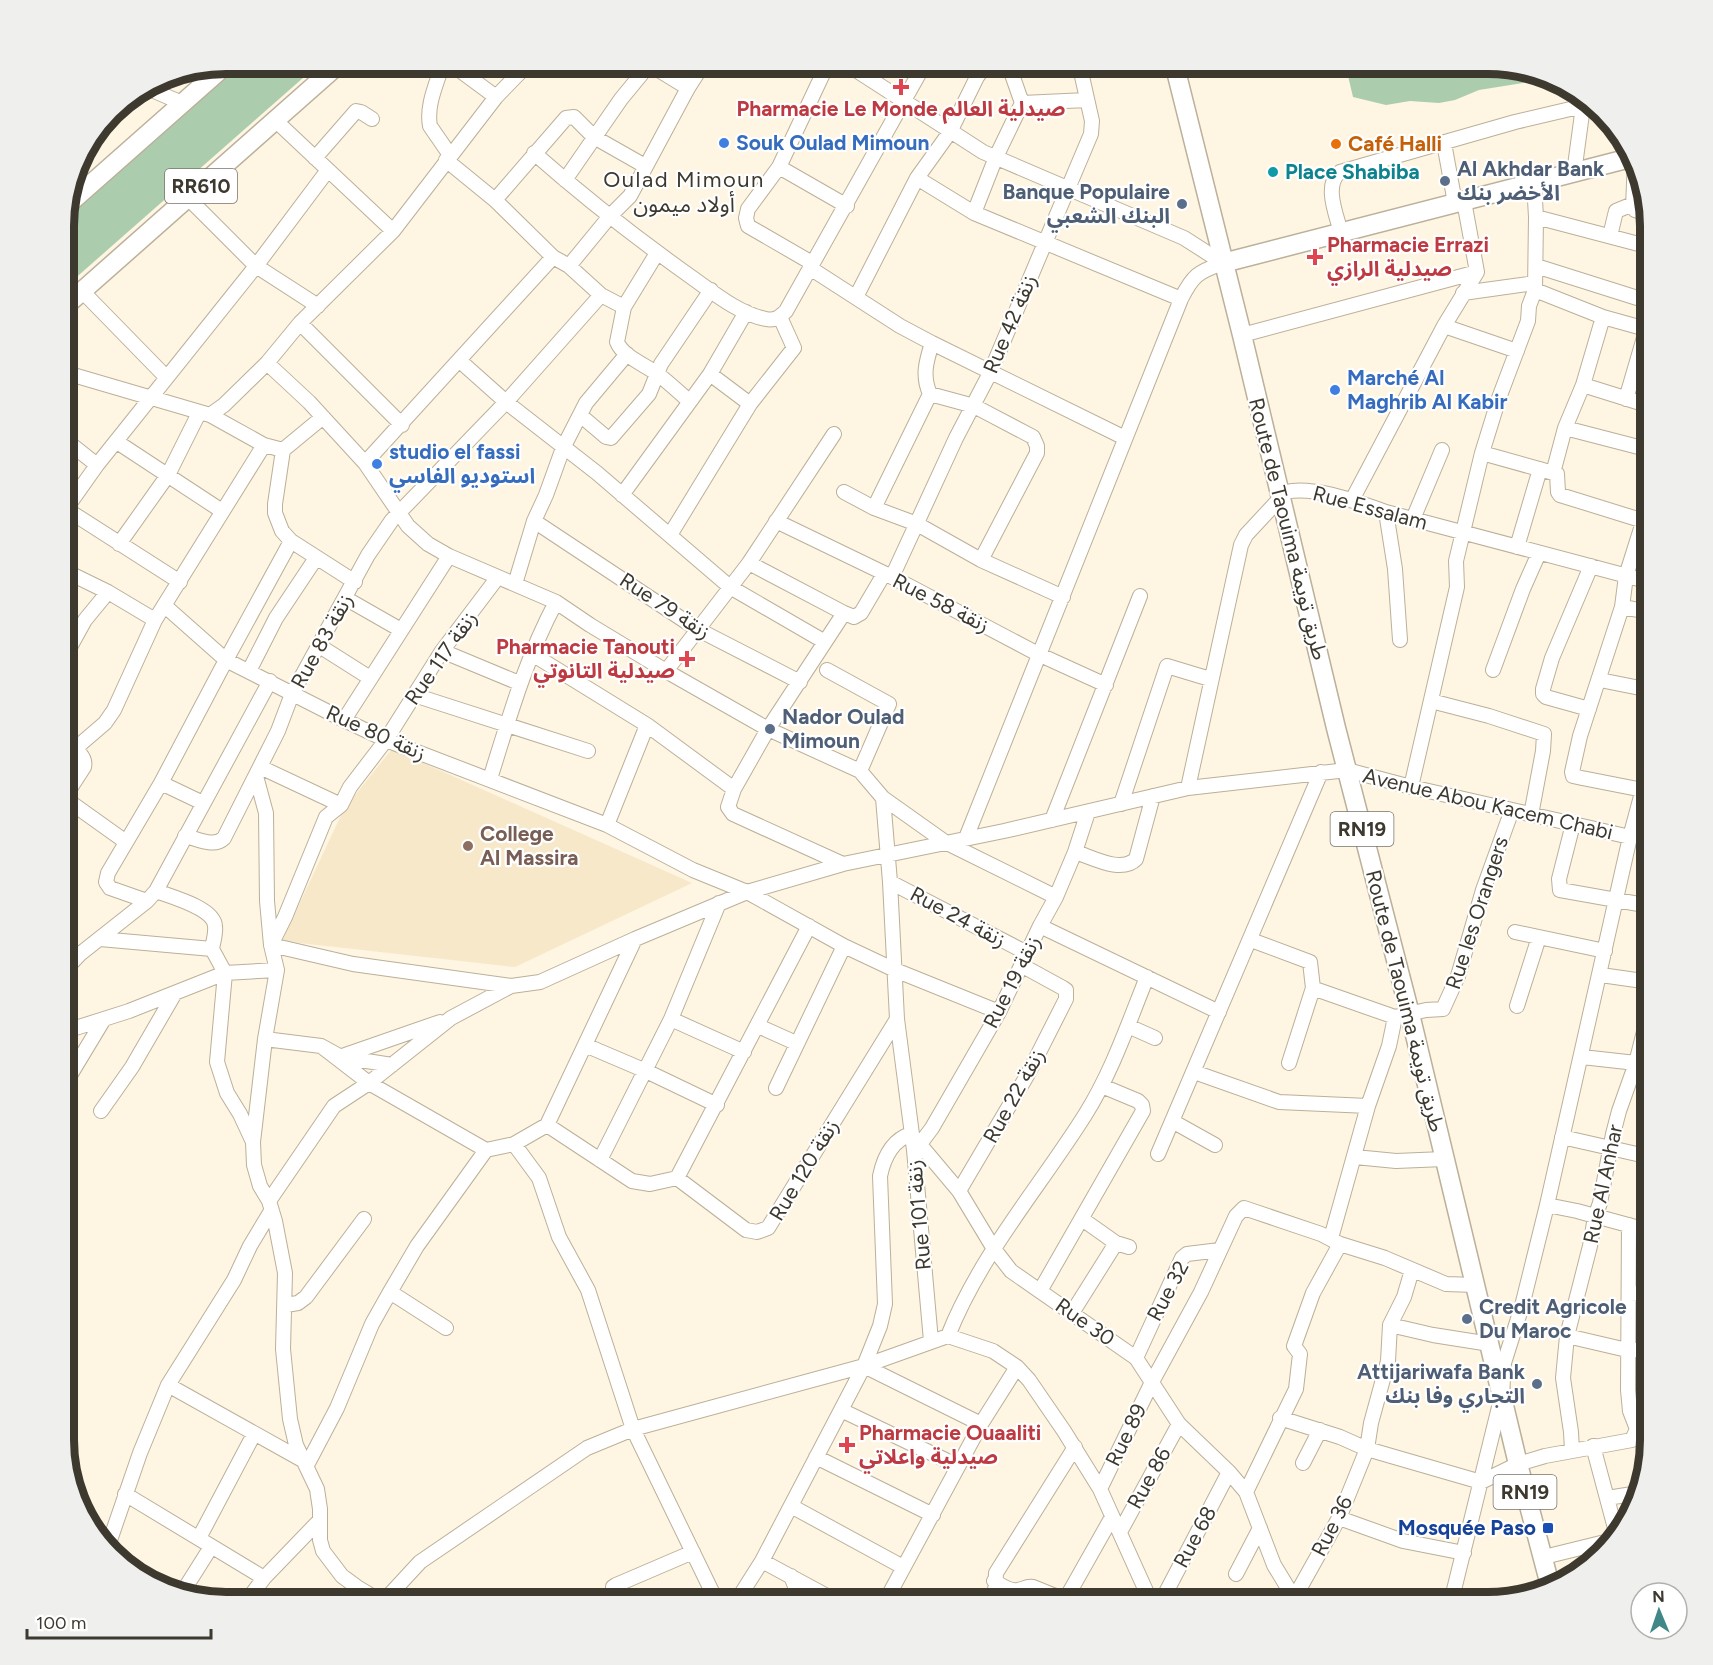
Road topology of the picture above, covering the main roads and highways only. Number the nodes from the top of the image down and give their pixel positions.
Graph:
1 (215, 74) edge
2 (327, 74) edge
3 (1177, 74) edge
4 (1626, 163) edge
5 (77, 197) edge
6 (1223, 263) junction
7 (74, 298) edge
8 (1549, 1579) edge

1 - 5 main road
2 - 7 main road, RR610
3 - 6 main road, Route de Taouima طريق تويمة / RN19
4 - 6 main road
6 - 8 main road, Route de Taouima طريق تويمة / RN19

